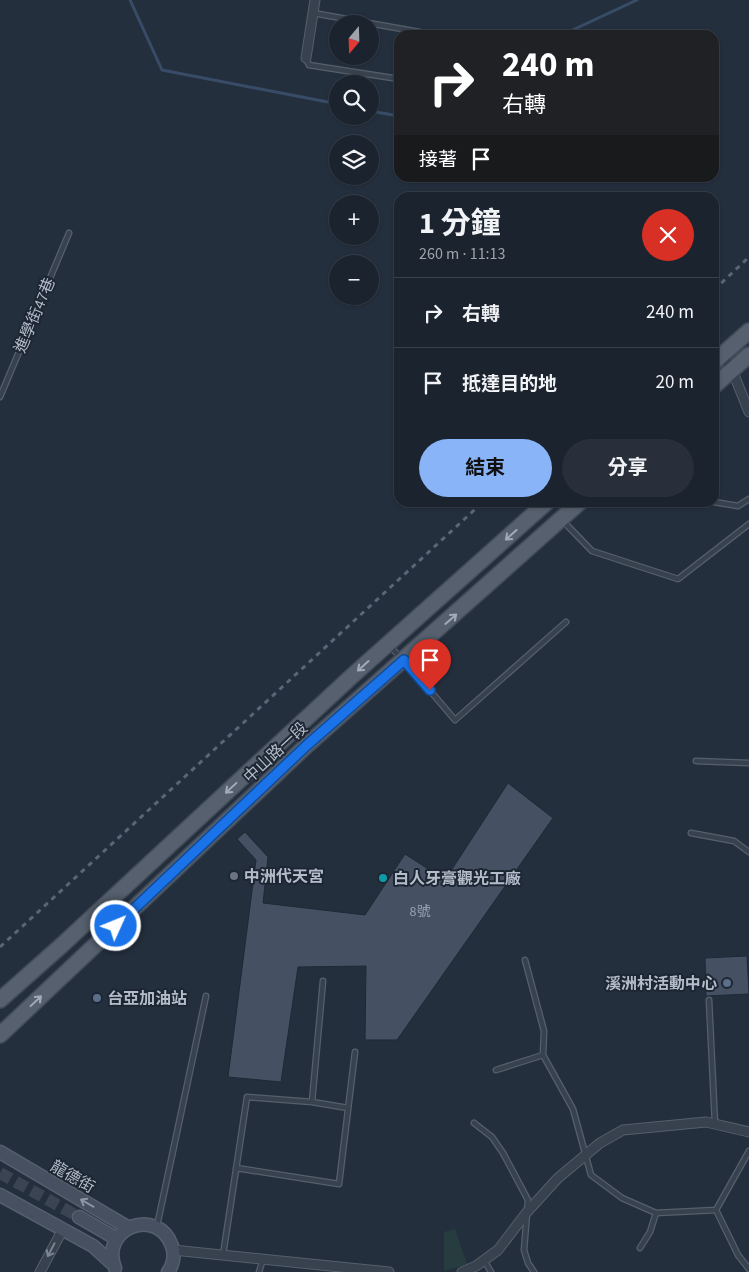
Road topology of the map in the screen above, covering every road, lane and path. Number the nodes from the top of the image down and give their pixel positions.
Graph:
1 (315, 0) edge
2 (313, 13) junction
3 (408, 30) edge
4 (306, 58) joint
5 (394, 79) edge
6 (68, 233) dead end
7 (749, 331) edge
8 (749, 355) edge
9 (719, 358) edge
10 (719, 360) edge
11 (732, 370) junction
12 (719, 382) edge
13 (0, 397) edge
14 (749, 412) edge
15 (749, 499) edge
16 (719, 503) edge
17 (541, 507) edge
18 (575, 507) edge
19 (561, 520) junction
20 (749, 524) edge
21 (566, 622) dead end
22 (387, 645) junction
23 (404, 660) junction
24 (696, 761) dead end
25 (749, 763) edge
26 (691, 833) dead end
27 (749, 852) edge
28 (62, 945) junction
29 (525, 960) dead end
30 (76, 964) junction
31 (322, 981) dead end
32 (206, 996) dead end
33 (0, 1000) edge
34 (709, 1000) dead end
35 (0, 1035) edge
36 (355, 1052) dead end
37 (543, 1055) junction
38 (496, 1070) dead end
39 (312, 1102) junction
40 (348, 1108) junction
41 (474, 1123) dead end
42 (715, 1124) junction
43 (749, 1132) edge
44 (0, 1152) edge
45 (749, 1152) edge
46 (585, 1155) junction
47 (236, 1168) junction
48 (0, 1195) edge
49 (716, 1210) junction
50 (527, 1212) junction
51 (656, 1213) junction
52 (79, 1216) tunnel mouth
53 (129, 1228) junction
54 (156, 1228) junction
55 (63, 1229) junction
56 (117, 1239) junction
57 (640, 1248) dead end
58 (173, 1250) junction
59 (223, 1255) junction
60 (263, 1258) junction
61 (484, 1260) junction
62 (116, 1269) edge
63 (339, 1269) edge
64 (749, 1269) edge
65 (40, 1272) edge
66 (168, 1272) edge
67 (259, 1272) edge
68 (389, 1272) edge
69 (462, 1272) edge
70 (491, 1272) edge
71 (534, 1272) edge

1 - 2 street
2 - 3 lane
2 - 4 street
4 - 5 lane
6 - 13 lane, 進學街47巷
7 - 9 main road
8 - 11 main road
10 - 11 street
11 - 12 main road
11 - 14 street
15 - 16 lane
17 -> 22 main road, 中山路一段
18 - 19 main road, 中山路一段
19 - 20 lane
23 -> 19 main road, 中山路一段
21 - 23 lane
22 - 23 lane
22 -> 28 main road, 中山路一段
23 - 30 main road, 中山路一段
24 - 25 lane
26 - 27 lane
28 - 30 main road
28 - 33 main road, 中山路一段
29 - 37 lane
35 -> 30 main road, 中山路一段
31 - 39 lane
32 - 54 lane
34 - 42 lane
36 - 40 lane
37 - 38 lane
37 - 46 lane
39 - 40 lane
39 - 47 lane
40 - 47 lane
41 - 50 lane
42 - 43 street
42 - 46 street
53 -> 44 main road, 龍德街
45 - 49 lane
46 - 50 street
46 - 51 lane
47 - 59 lane
48 - 55 main road
49 - 51 lane
49 - 64 lane
50 - 61 street
50 - 71 lane
51 - 57 lane
52 - 56 main road
53 - 54 main road
53 - 56 main road
54 - 58 main road
55 - 62 main road
55 -> 65 street
56 - 62 main road
58 - 59 street
58 - 66 main road
59 - 60 street
60 - 63 street
60 - 67 lane
61 - 69 street
61 - 70 lane
63 - 68 street

